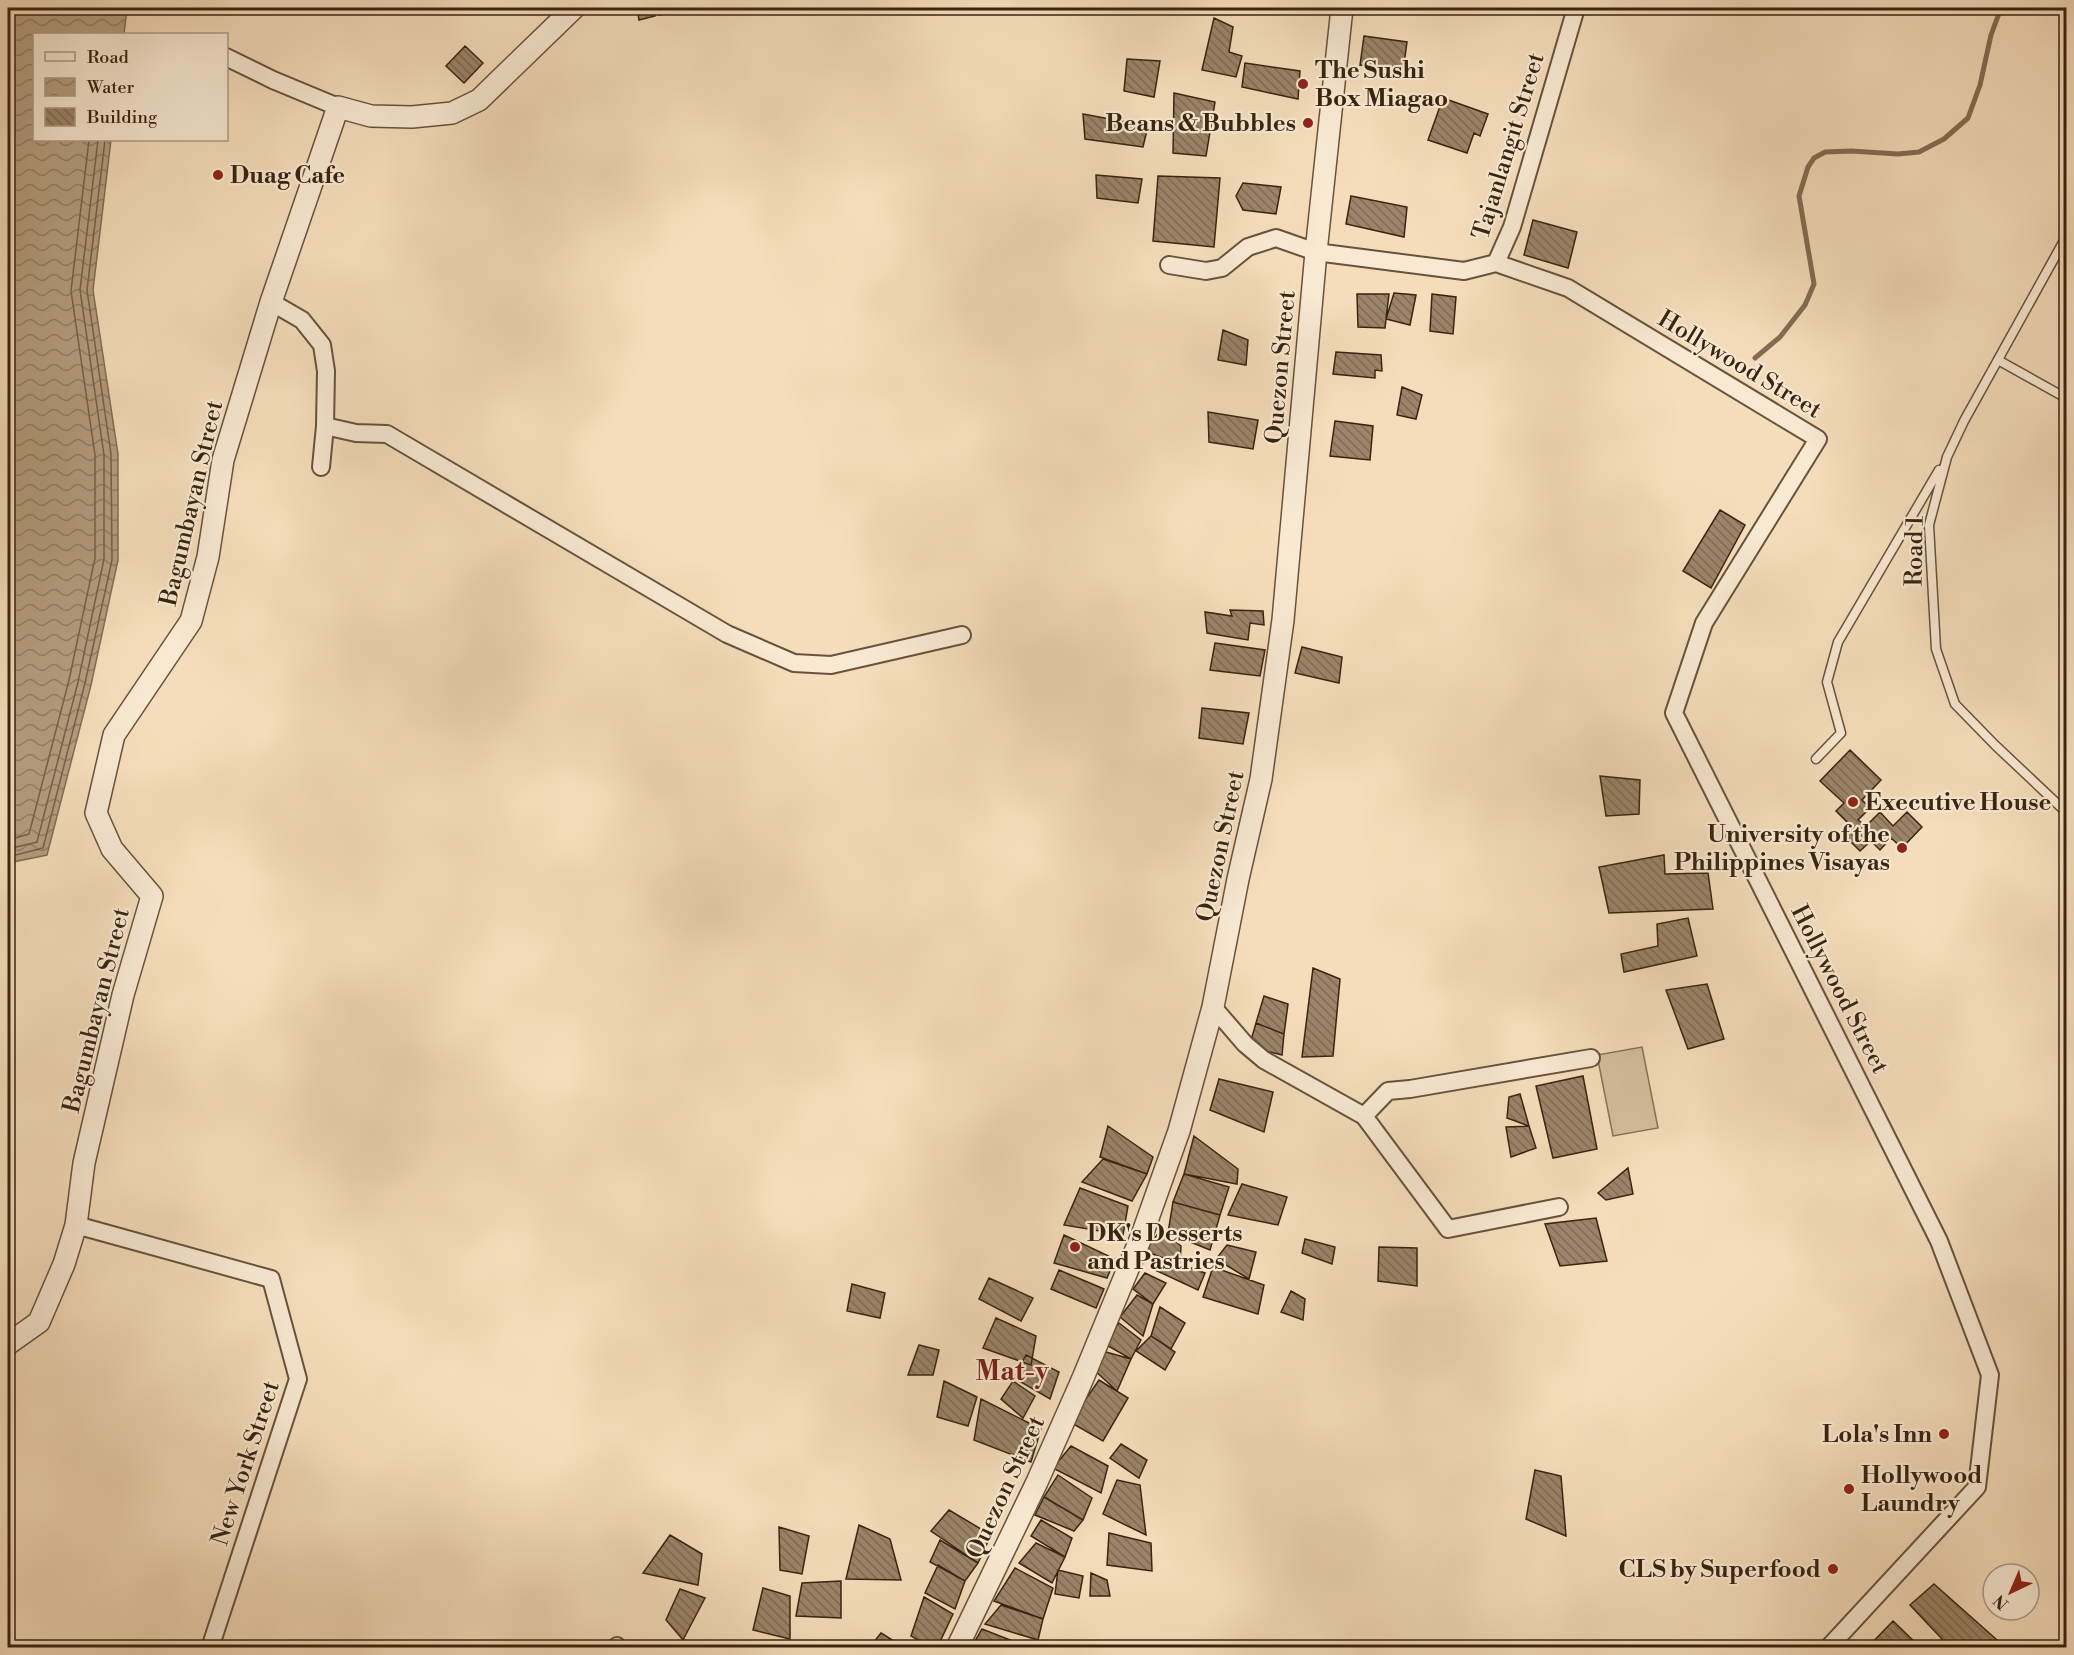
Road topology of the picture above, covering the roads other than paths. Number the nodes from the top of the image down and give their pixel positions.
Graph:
1 (574, 8) edge
2 (1342, 8) edge
3 (1576, 8) edge
4 (228, 58) edge
5 (338, 107) junction
6 (2067, 237) edge
7 (1316, 252) junction
8 (1496, 263) junction
9 (1169, 264) dead end
10 (271, 302) junction
11 (1998, 360) junction
12 (2067, 398) edge
13 (325, 426) junction
14 (1947, 457) junction
15 (321, 467) dead end
16 (962, 635) dead end
17 (1816, 759) dead end
18 (2067, 812) edge
19 (1214, 1007) junction
20 (1591, 1058) dead end
21 (1364, 1116) junction
22 (1559, 1207) dead end
23 (76, 1226) junction
24 (8, 1344) edge
25 (210, 1647) edge
26 (957, 1647) edge
27 (1828, 1647) edge

1 - 5 street
2 - 7 street, Quezon Street
3 - 8 street, Tajanlangit Street
4 - 5 street
5 - 10 street, Bagumbayan Street
6 - 11 lane, Road 1
7 - 8 street, Tajanlangit Street
7 - 9 street, Tajanlangit Street
7 - 19 street, Quezon Street
8 - 27 street, Hollywood Street
10 - 13 street
10 - 23 street, Bagumbayan Street
11 - 12 lane
11 - 14 lane, Road 1
13 - 15 street
13 - 16 street
14 - 17 lane
14 - 18 lane, Road 1
19 - 21 street
19 - 26 street, Quezon Street
20 - 21 street
21 - 22 street
23 - 24 street, Bagumbayan Street
23 - 25 street, New York Street

